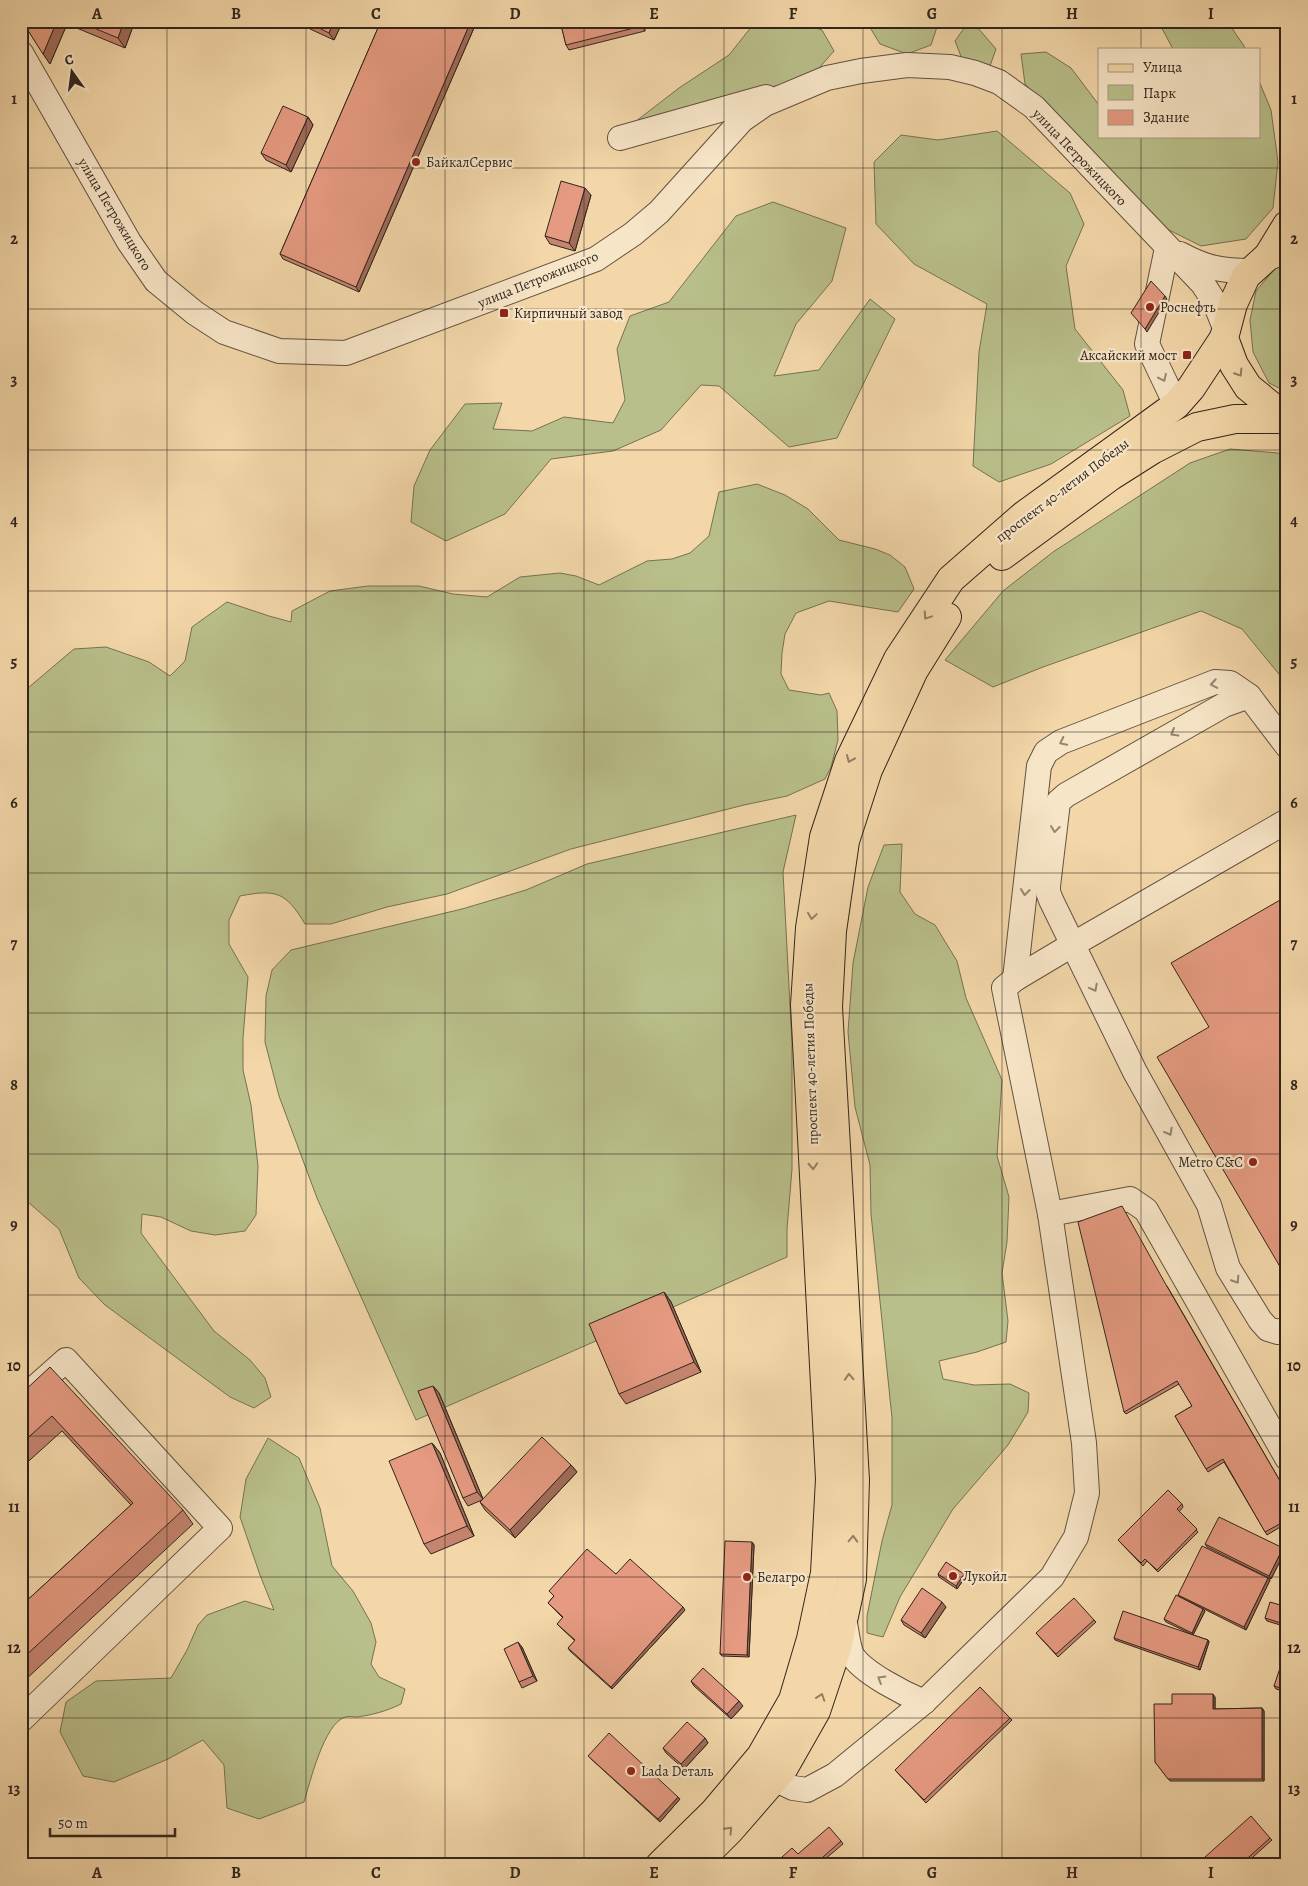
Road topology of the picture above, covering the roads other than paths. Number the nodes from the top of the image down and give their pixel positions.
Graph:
1 (21, 53) edge
2 (792, 92) junction
3 (620, 138) dead end
4 (1287, 225) edge
5 (1167, 248) junction
6 (1268, 259) edge
7 (1225, 333) junction
8 (1176, 405) junction
9 (1286, 419) edge
10 (1249, 696) junction
11 (1287, 746) edge
12 (1287, 821) edge
13 (1072, 944) junction
14 (1015, 979) junction
15 (1050, 1214) junction
16 (1287, 1329) edge
17 (21, 1400) edge
18 (1287, 1458) edge
19 (844, 1617) junction
20 (924, 1702) junction
21 (22, 1717) edge
22 (764, 1772) junction
23 (660, 1865) edge
24 (695, 1865) edge

1 - 2 street, улица Петрожицкого
2 - 3 street
2 - 5 street, улица Петрожицкого
4 - 6 main road, проспект 40-летия Победы
5 - 6 street, улица Петрожицкого
5 - 7 street, улица Петрожицкого
5 -> 8 street
6 - 7 main road, проспект 40-летия Победы
7 - 8 main road, проспект 40-летия Победы
7 -> 9 main road
8 -> 22 main road, проспект 40-летия Победы
19 -> 9 main road, проспект 40-летия Победы
10 - 11 street
10 -> 13 street
10 -> 14 street
12 - 13 street
13 - 14 street
13 -> 16 street
14 - 15 street
15 - 18 street
15 - 20 street
17 - 21 street
20 -> 19 street
22 -> 19 main road, проспект 40-летия Победы
20 - 22 street
22 - 23 main road, проспект 40-летия Победы
24 -> 22 main road, проспект 40-летия Победы

